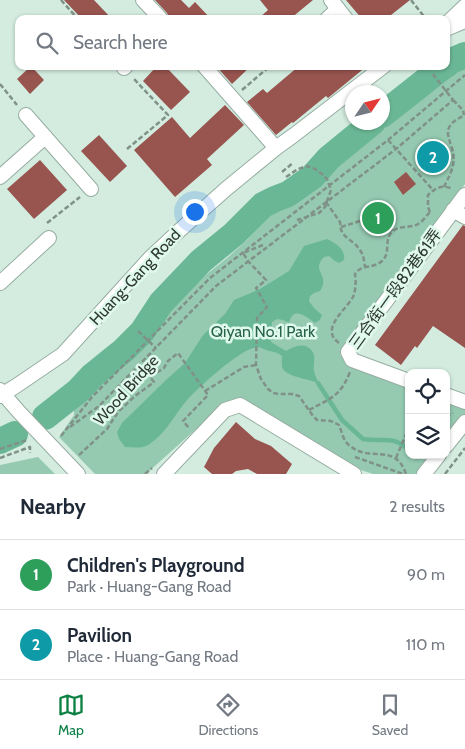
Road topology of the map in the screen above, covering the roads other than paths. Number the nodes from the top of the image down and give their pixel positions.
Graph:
1 (143, 0) edge
2 (465, 6) edge
3 (157, 15) edge
4 (450, 20) edge
5 (465, 21) edge
6 (450, 27) edge
7 (208, 70) edge
8 (379, 70) edge
9 (26, 115) road end
10 (45, 137) junction
11 (276, 148) junction
12 (0, 178) edge
13 (91, 188) road end
14 (460, 193) edge
15 (459, 213) edge
16 (49, 238) road end
17 (0, 282) edge
18 (405, 380) edge
19 (1, 394) edge
20 (450, 396) edge
21 (465, 402) edge
22 (460, 417) edge
23 (450, 438) edge
24 (435, 459) edge
25 (78, 474) edge
26 (164, 474) edge
27 (354, 474) edge
28 (424, 474) edge

1 - 3 street
2 - 4 street
5 - 6 street
7 - 11 street
8 - 11 street, Huang-Gang Road
9 - 10 street
10 - 12 street
10 - 13 street
11 - 19 street, Huang-Gang Road
14 - 15 street, 三合街一段82巷61弄
15 - 18 street, 三合街一段82巷61弄
16 - 17 street
19 - 25 street
20 - 21 street
22 - 23 street
24 - 28 street
26 - 27 street

